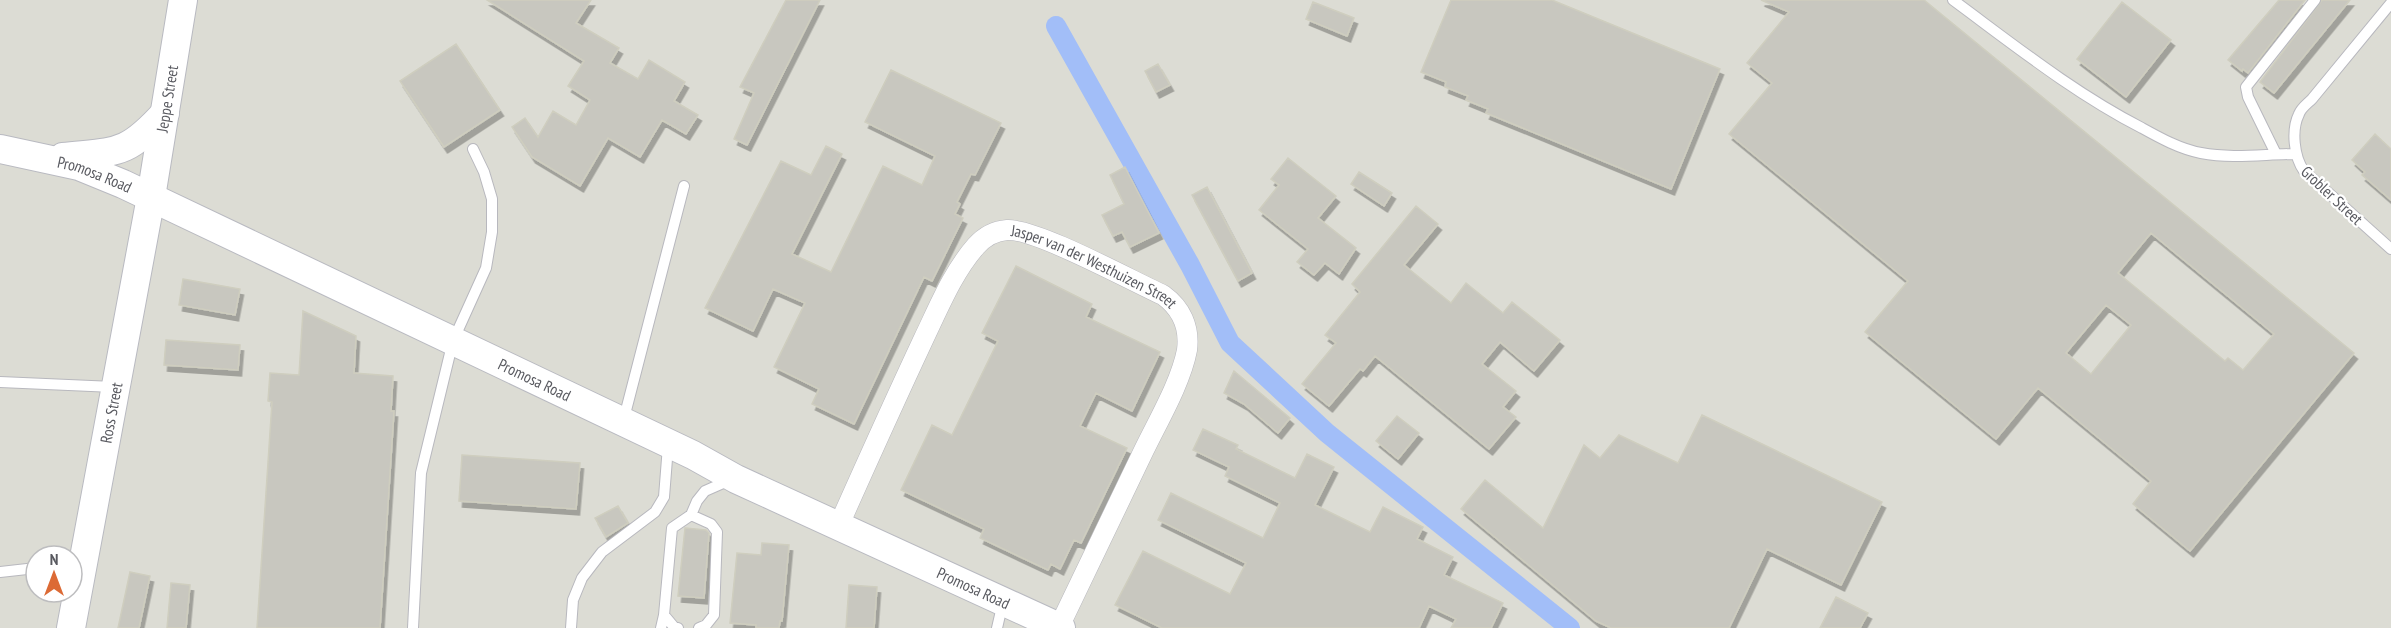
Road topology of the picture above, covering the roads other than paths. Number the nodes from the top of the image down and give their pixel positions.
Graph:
1 (183, 0) edge
2 (1953, 0) edge
3 (2315, 0) edge
4 (2391, 3) edge
5 (165, 113) junction
6 (0, 149) edge
7 (473, 149) dead end
8 (2276, 154) junction
9 (2296, 154) junction
10 (49, 159) junction
11 (684, 186) dead end
12 (151, 197) junction
13 (2391, 249) edge
14 (453, 341) junction
15 (0, 382) edge
16 (114, 387) junction
17 (623, 422) junction
18 (668, 443) junction
19 (736, 478) junction
20 (691, 515) junction
21 (839, 525) junction
22 (81, 544) edge
23 (24, 569) edge
24 (0, 572) edge
25 (73, 604) edge
26 (664, 615) junction
27 (1000, 615) edge
28 (1060, 627) edge
29 (70, 628) edge
30 (413, 628) edge
31 (572, 628) edge
32 (661, 628) edge
33 (678, 628) edge
34 (699, 628) edge

1 - 5 street, Jeppe Street
2 - 8 lane
3 - 8 lane
4 - 9 lane, Grobler Street
5 - 10 street
5 - 12 street, Jeppe Street
6 - 10 street, Promosa Road
7 - 14 lane
8 - 9 lane
9 - 13 lane, Grobler Street
10 - 12 street, Promosa Road
11 - 17 lane
12 - 14 street, Promosa Road
12 - 16 street, Ross Street
14 - 17 street, Promosa Road
14 - 30 lane
15 - 16 lane
16 - 22 street, Ross Street
17 - 18 street, Promosa Road
18 - 19 street, Promosa Road
18 - 31 lane
19 - 20 lane
19 - 21 street, Promosa Road
20 - 26 lane
20 - 34 lane
21 - 27 street, Promosa Road
21 - 28 street, Jasper van der Westhuizen Street
23 - 24 lane
25 - 29 street, Ross Street
26 - 32 lane
26 - 33 lane
27 - 28 street, Promosa Road

